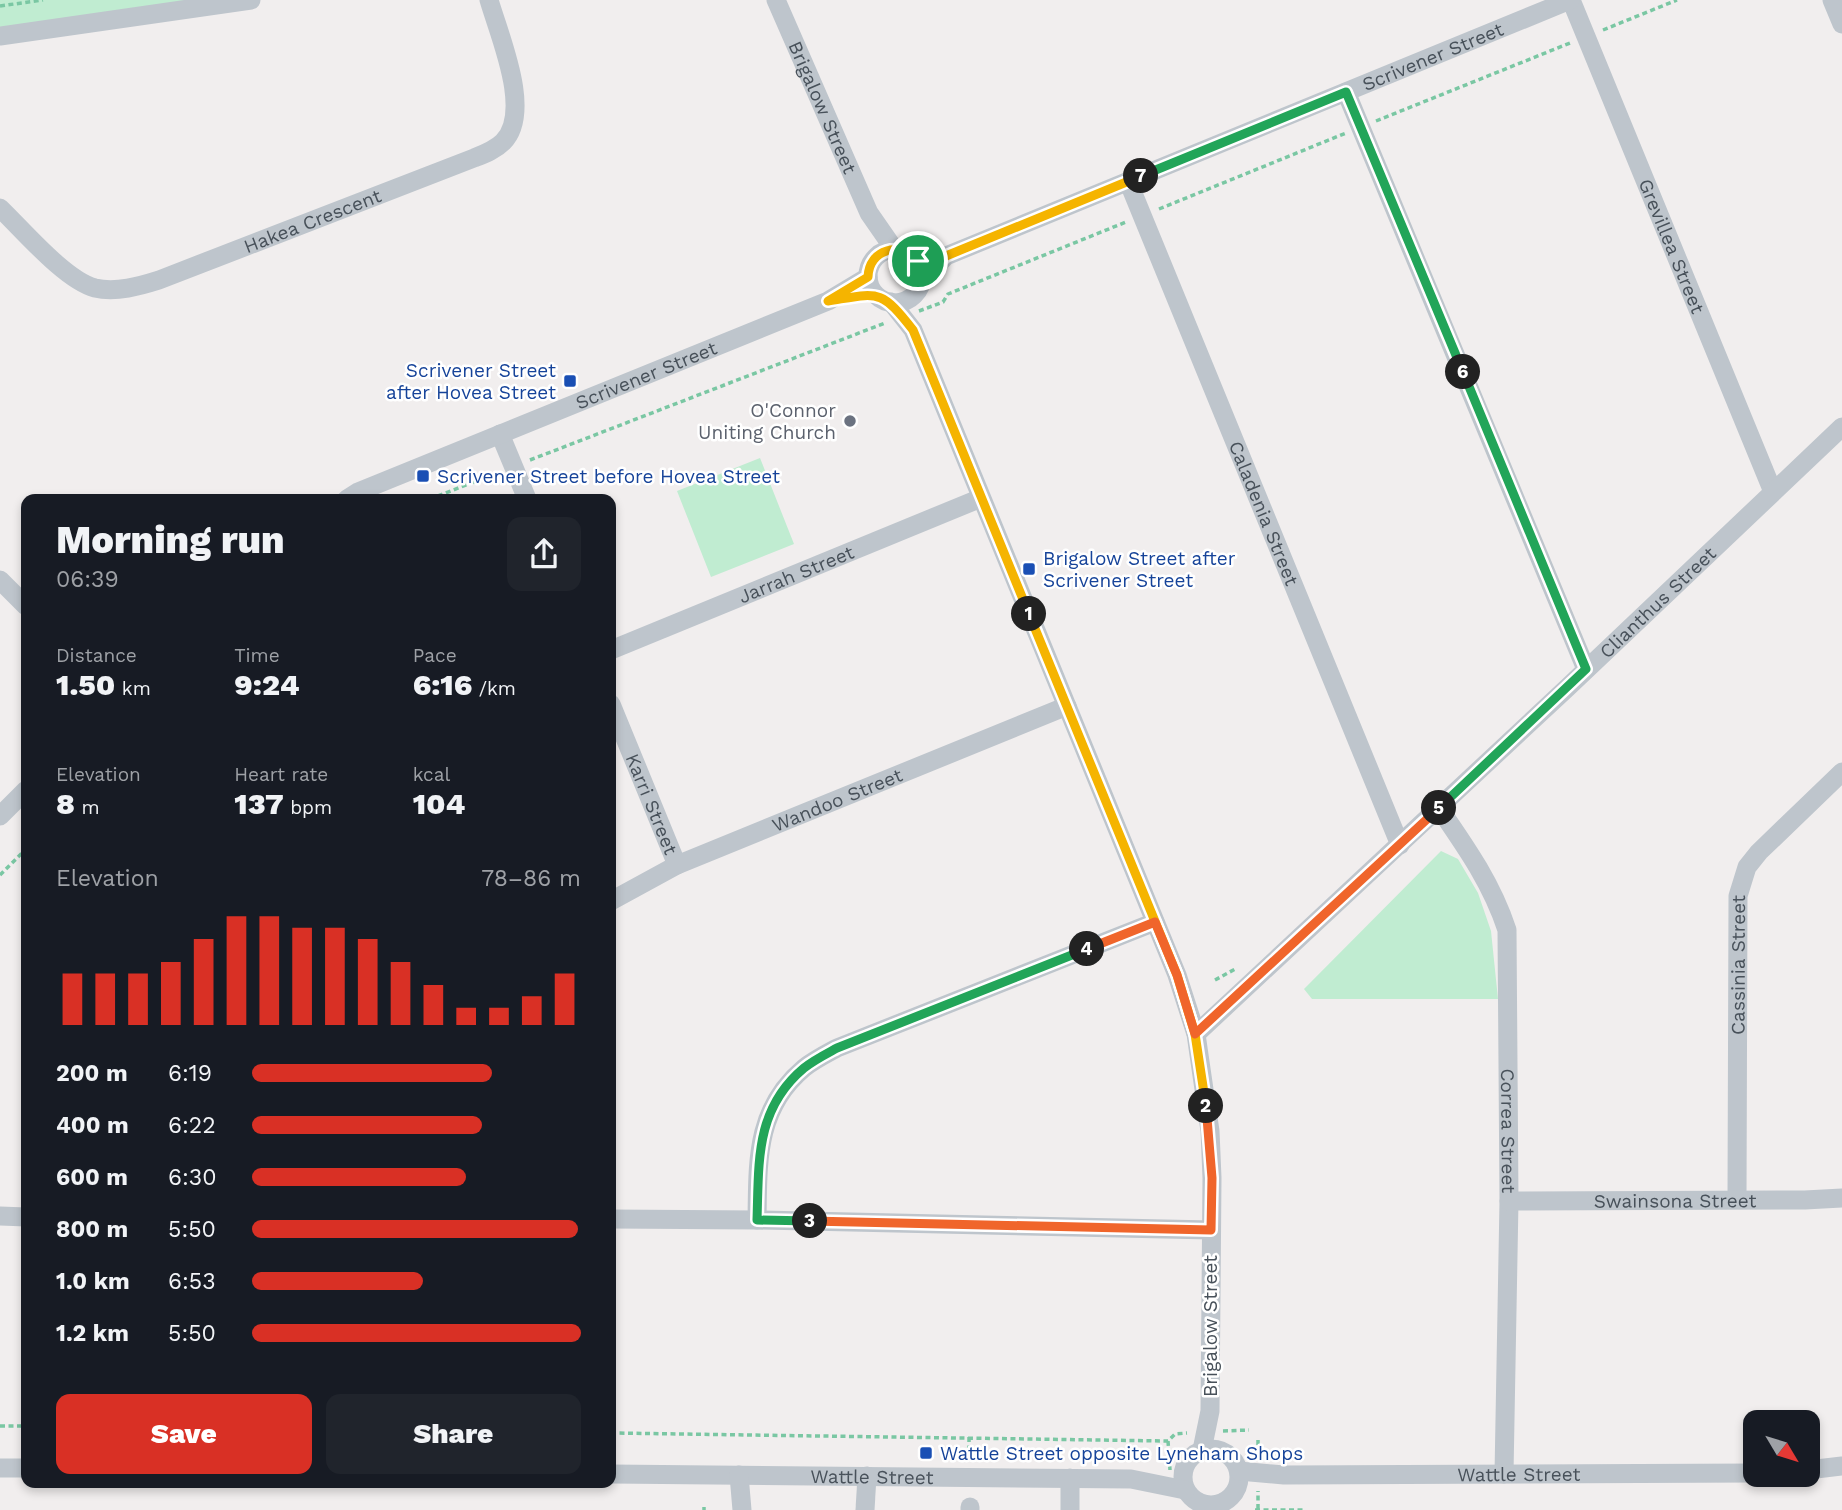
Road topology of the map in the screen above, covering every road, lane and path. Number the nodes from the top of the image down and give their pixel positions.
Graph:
1 (43, 0) edge
2 (251, 0) edge
3 (489, 0) edge
4 (776, 0) edge
5 (1571, 0) edge
6 (1677, 0) edge
7 (1832, 0) edge
8 (0, 6) edge
9 (1842, 24) edge
10 (0, 36) edge
11 (1586, 37) junction
12 (1346, 92) junction
13 (1389, 116) dead end
14 (1342, 135) dead end
15 (1128, 181) junction
16 (1166, 206) dead end
17 (0, 208) edge
18 (1118, 226) dead end
19 (885, 253) junction
20 (913, 256) junction
21 (946, 256) junction
22 (918, 287) junction
23 (878, 291) junction
24 (943, 302) dead end
25 (873, 328) dead end
26 (913, 330) junction
27 (1842, 427) edge
28 (500, 434) junction
29 (514, 467) junction
30 (1773, 492) junction
31 (355, 494) edge
32 (443, 494) edge
33 (525, 494) edge
34 (981, 498) junction
35 (0, 580) edge
36 (21, 601) edge
37 (616, 648) edge
38 (1586, 669) junction
39 (1067, 706) junction
40 (616, 716) edge
41 (1842, 772) edge
42 (21, 795) edge
43 (1438, 808) junction
44 (0, 816) edge
45 (1400, 845) junction
46 (21, 854) edge
47 (677, 865) junction
48 (0, 874) edge
49 (616, 898) edge
50 (1155, 922) junction
51 (1237, 968) dead end
52 (1215, 980) dead end
53 (1195, 1034) junction
54 (1842, 1198) edge
55 (1737, 1199) junction
56 (1509, 1201) junction
57 (0, 1216) edge
58 (21, 1217) edge
59 (616, 1219) edge
60 (757, 1220) junction
61 (1211, 1230) junction
62 (1210, 1411) junction
63 (0, 1426) edge
64 (21, 1426) edge
65 (616, 1433) edge
66 (1175, 1434) dead end
67 (1202, 1450) junction
68 (1227, 1453) junction
69 (1842, 1466) edge
70 (0, 1468) edge
71 (21, 1468) edge
72 (1184, 1468) junction
73 (1820, 1469) edge
74 (1239, 1471) junction
75 (1743, 1473) edge
76 (616, 1474) edge
77 (1504, 1474) junction
78 (739, 1475) junction
79 (1284, 1475) junction
80 (867, 1476) junction
81 (1070, 1478) junction
82 (1131, 1479) junction
83 (1236, 1491) junction
84 (1194, 1501) edge
85 (1219, 1507) edge
86 (741, 1510) edge
87 (866, 1510) edge
88 (1070, 1510) edge
89 (1255, 1510) edge
90 (1304, 1510) edge

1 - 8 path
2 - 10 street
3 - 17 street, Hakea Crescent
4 - 19 street, Brigalow Street
5 - 11 street, Grevillea Street
5 - 12 street, Scrivener Street
6 - 11 path
7 - 9 street
11 - 13 path
11 - 30 street, Grevillea Street
12 - 15 street, Scrivener Street
12 - 38 street
14 - 16 path
15 - 21 street, Scrivener Street
15 - 45 street, Caladenia Street
18 - 24 path
19 - 20 street
19 - 23 street
20 - 21 street, Scrivener Street
20 - 22 street
21 - 22 street, Scrivener Street
22 - 23 street
22 - 26 street, Brigalow Street
23 - 26 street, Brigalow Street
23 - 28 street, Scrivener Street
25 - 29 path
26 - 34 street, Brigalow Street
27 - 30 street, Clianthus Street
28 - 29 street
28 - 31 street, Scrivener Street
29 - 32 path
29 - 33 street
30 - 38 street, Clianthus Street
34 - 37 street, Jarrah Street
34 - 39 street, Brigalow Street
35 - 36 street
38 - 43 street, Clianthus Street
39 - 47 street, Wandoo Street
39 - 50 street, Brigalow Street
40 - 47 street, Karri Street
41 - 55 street, Cassinia Street
42 - 44 street
43 - 45 street, Clianthus Street
43 - 56 street, Correa Street
45 - 53 street, Clianthus Street
46 - 48 path
47 - 49 street, Wandoo Street
50 - 53 street, Brigalow Street
50 - 60 street
51 - 52 path
53 - 61 street, Brigalow Street
54 - 55 street, Swainsona Street
55 - 56 street, Swainsona Street
56 - 77 street, Correa Street
57 - 58 street
59 - 60 street
60 - 61 street
61 - 62 street, Brigalow Street
62 - 67 street, Brigalow Street
62 - 68 street, Brigalow Street
63 - 64 path
65 - 66 path
67 - 68 street
67 - 72 street
68 - 74 street
69 - 73 street
70 - 71 street
72 - 82 street, Wattle Street
72 - 84 street
74 - 79 street, Wattle Street
74 - 83 street
75 - 77 street, Wattle Street
76 - 78 street, Wattle Street
77 - 79 street, Wattle Street
78 - 80 street, Wattle Street
78 - 86 street
79 - 83 street, Wattle Street
80 - 81 street, Wattle Street
80 - 87 street
81 - 82 street, Wattle Street
81 - 88 street
82 - 84 street, Wattle Street
83 - 85 street
84 - 85 street
89 - 90 path

